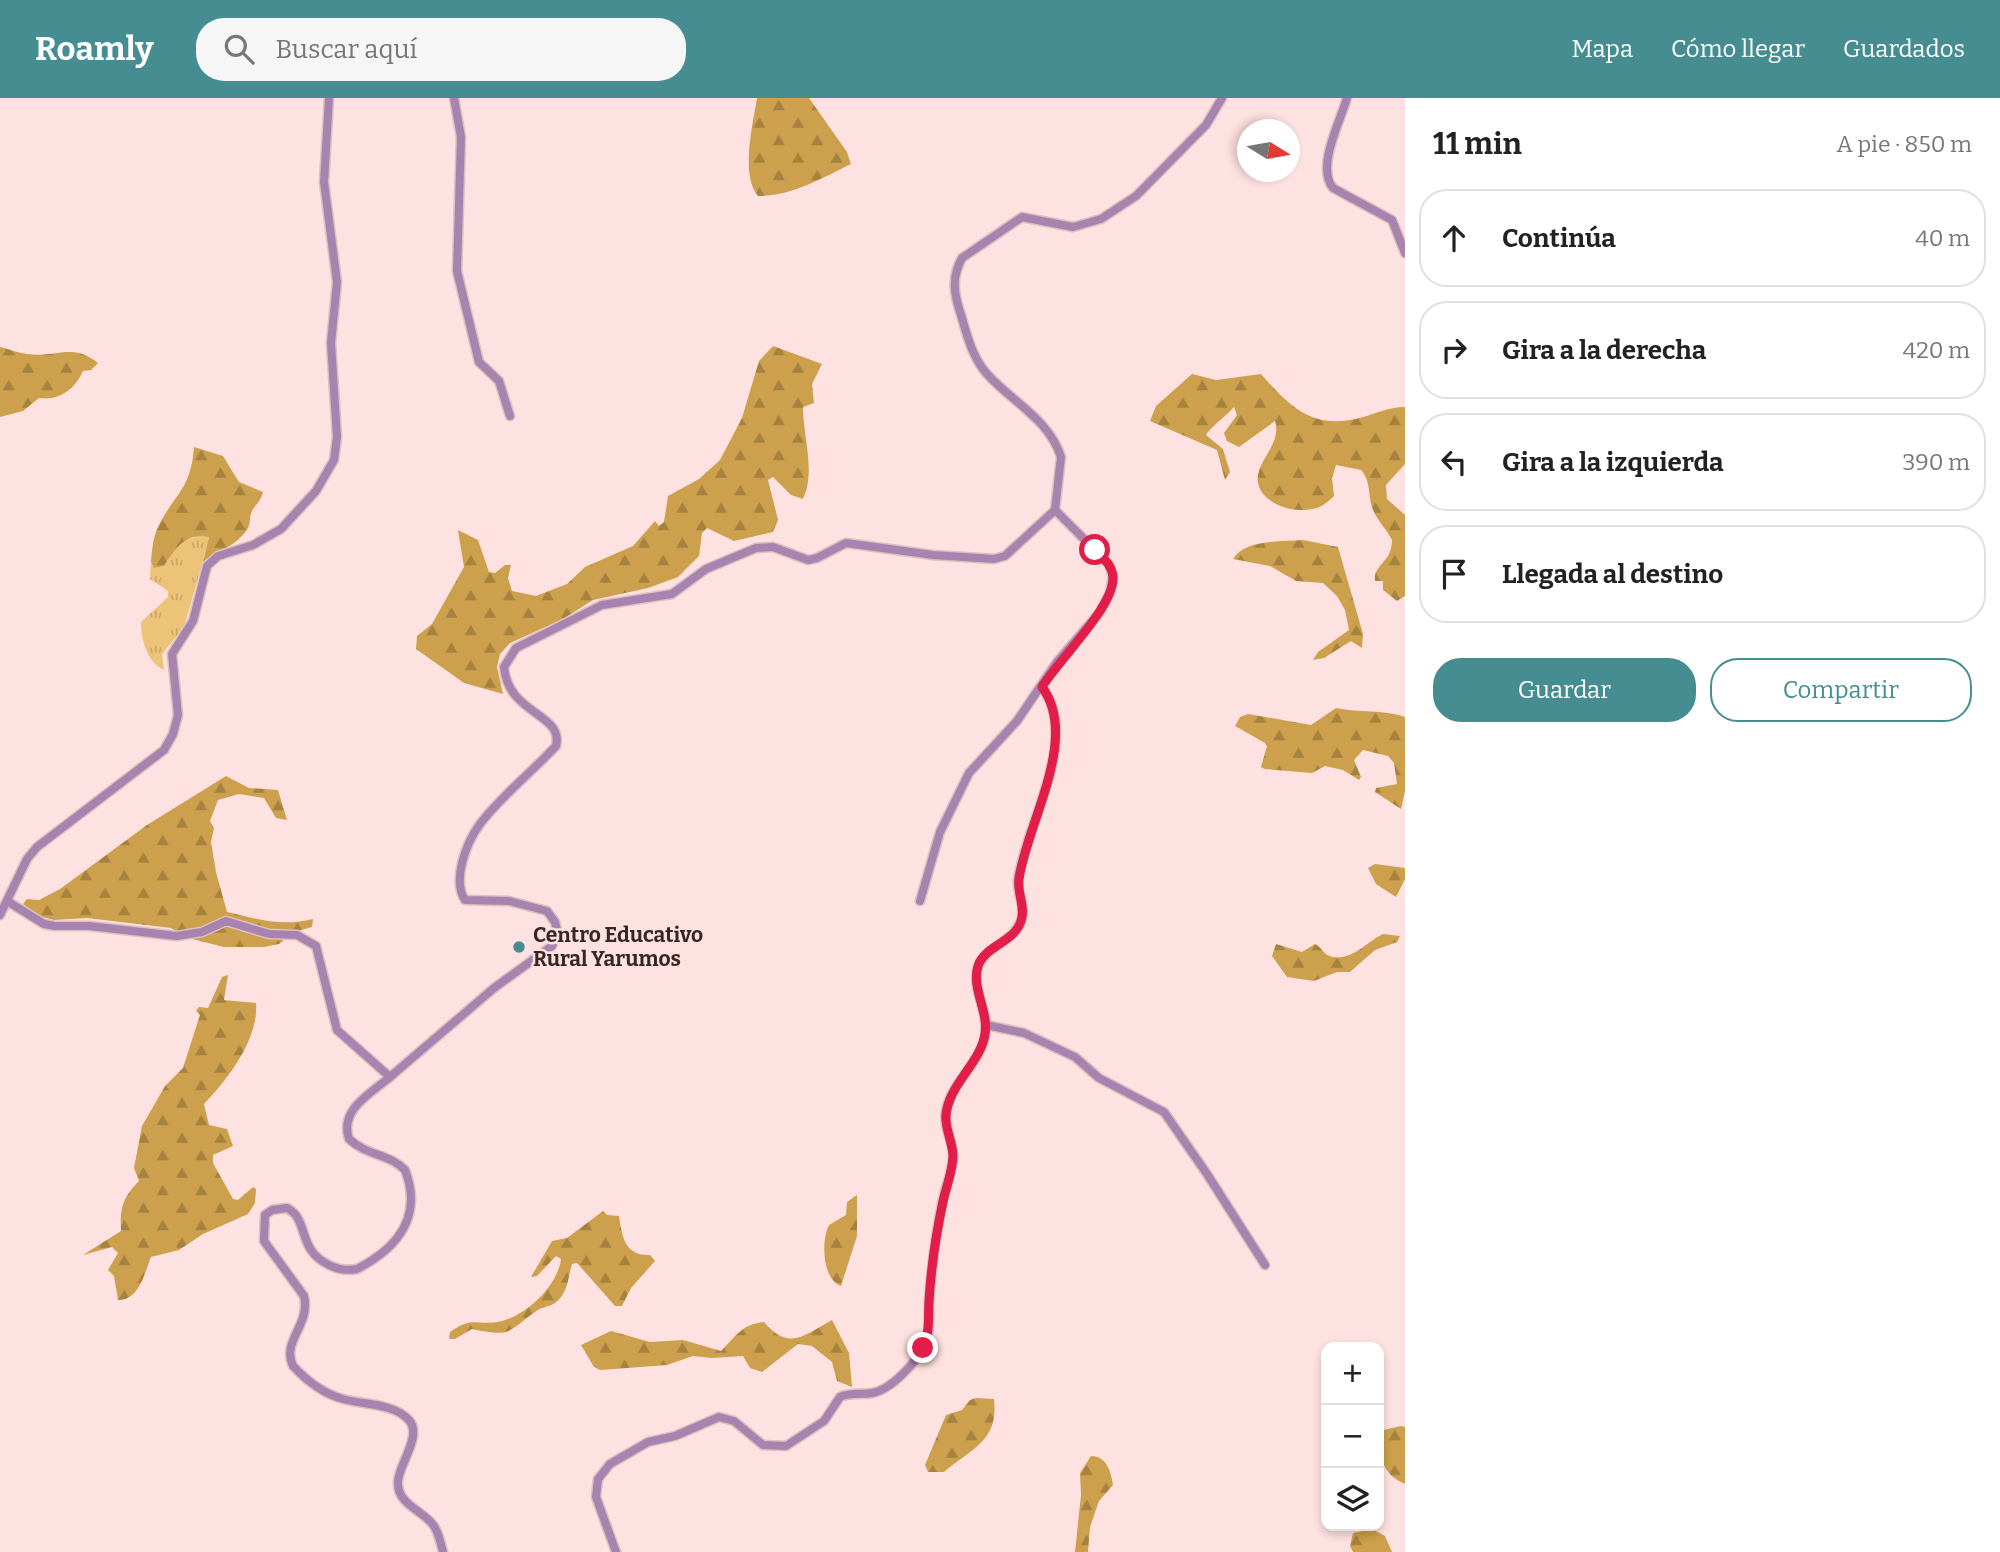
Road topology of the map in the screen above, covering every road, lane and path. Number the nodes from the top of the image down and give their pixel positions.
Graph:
1 (328, 98) edge
2 (454, 98) edge
3 (1222, 98) edge
4 (1347, 98) edge
5 (1405, 253) edge
6 (510, 416) dead end
7 (1055, 510) junction
8 (1042, 687) junction
9 (7, 901) junction
10 (920, 901) dead end
11 (0, 915) edge
12 (986, 1025) junction
13 (390, 1077) junction
14 (1265, 1265) dead end
15 (443, 1552) edge
16 (615, 1552) edge

1 - 9 street
2 - 6 street
3 - 7 street
4 - 5 street
7 - 8 street
7 - 13 street
8 - 10 street
8 - 12 street
9 - 11 street
9 - 13 street
12 - 14 street
12 - 16 street
13 - 15 street

